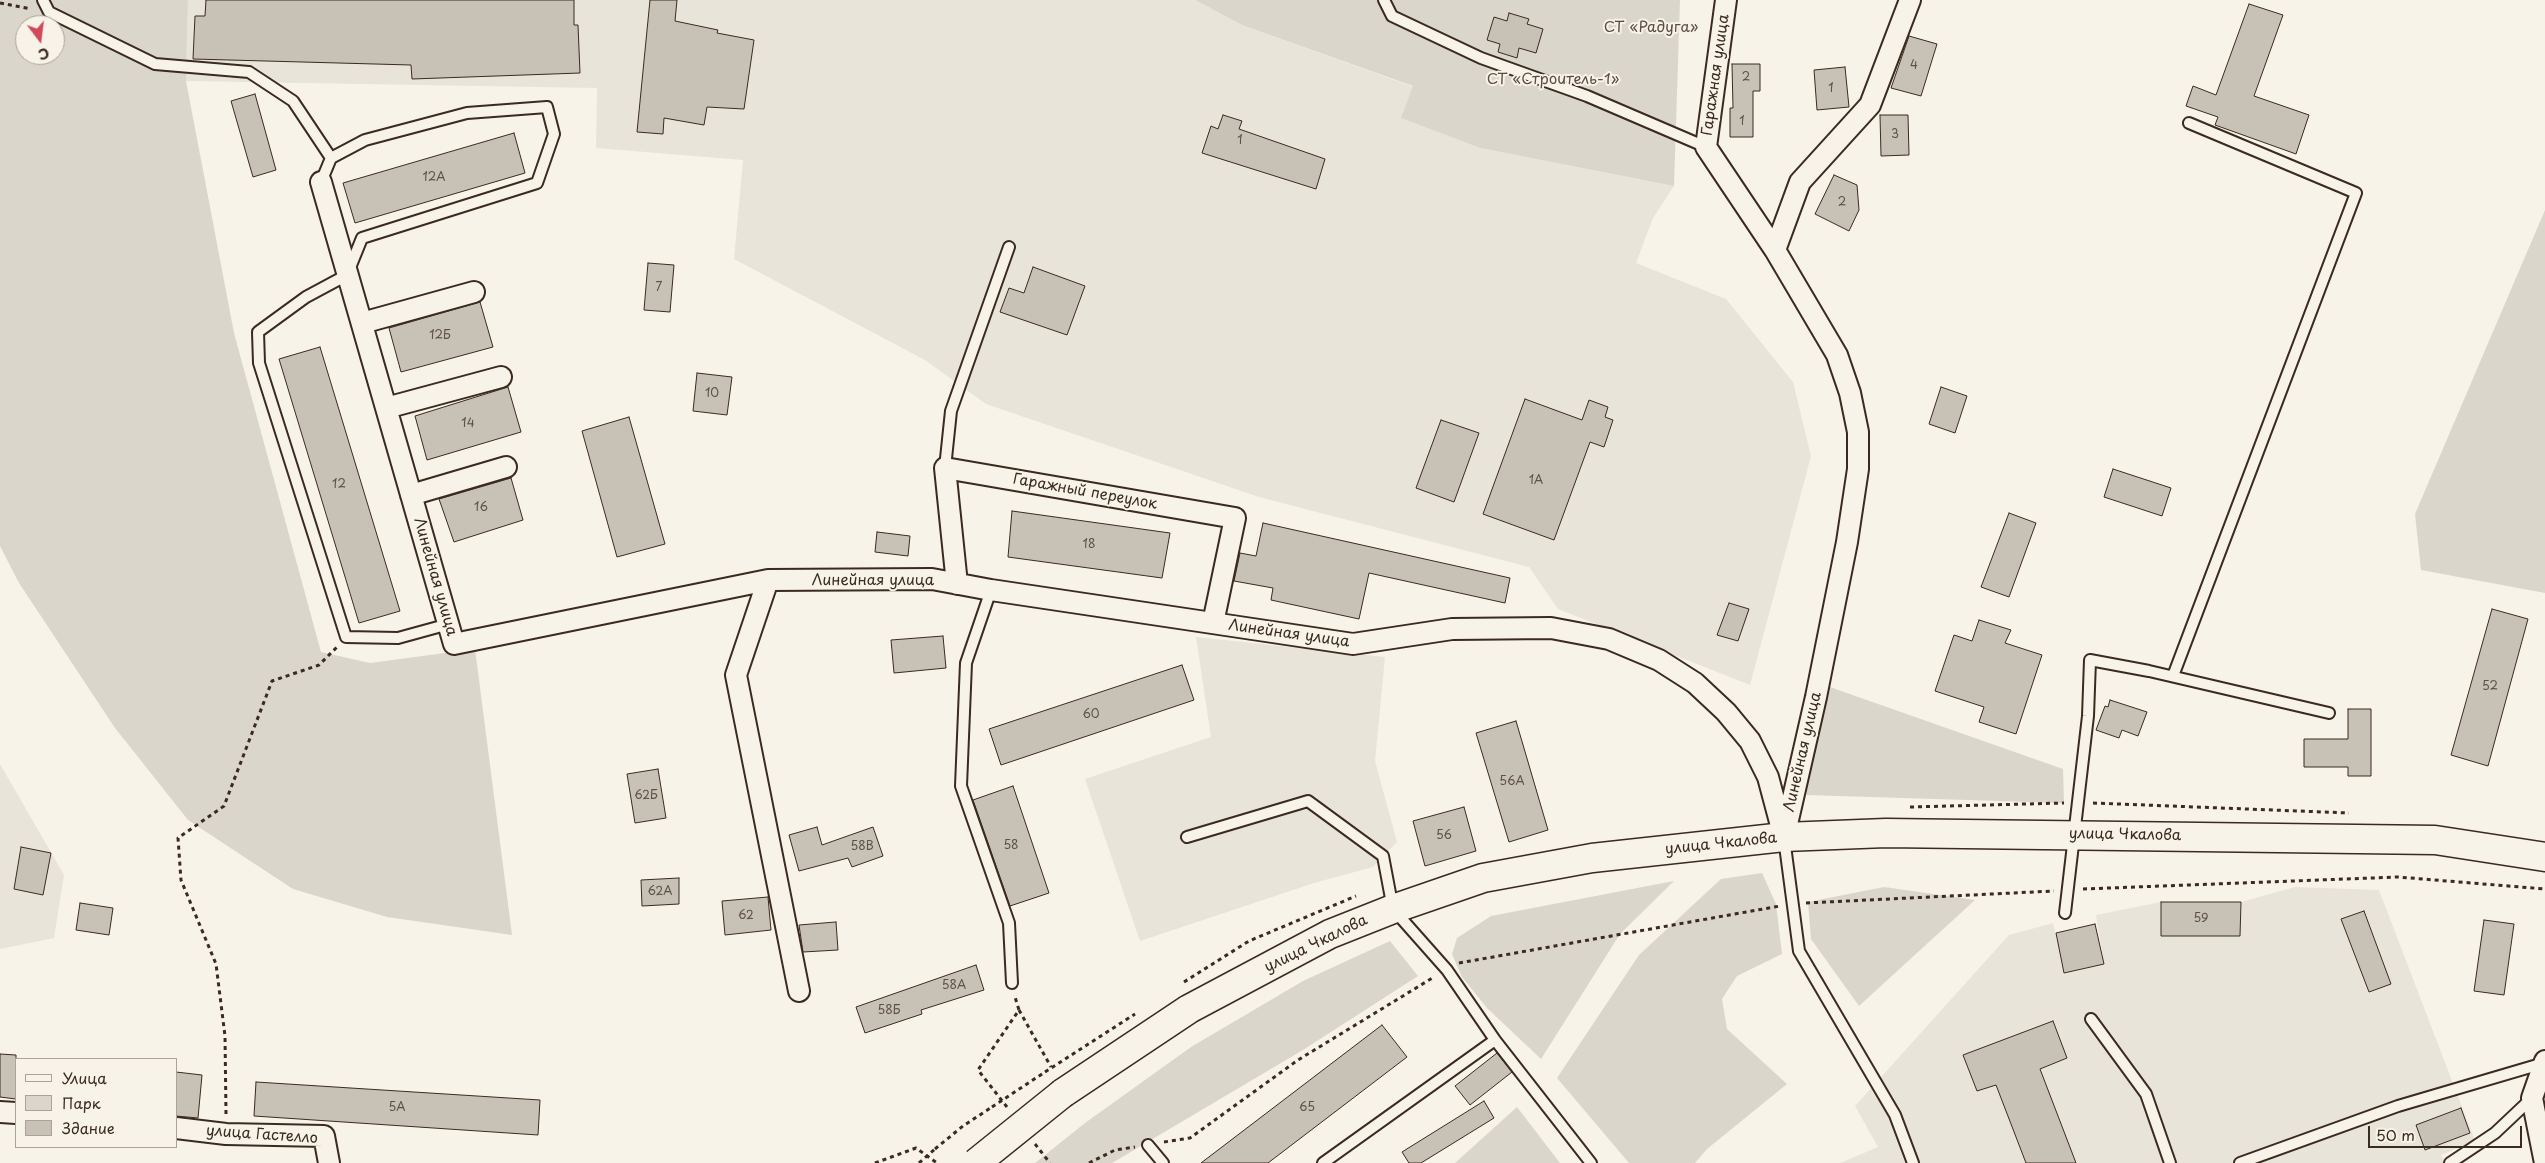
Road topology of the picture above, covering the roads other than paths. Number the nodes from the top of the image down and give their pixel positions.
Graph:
1 (43, 0) edge
2 (1384, 0) edge
3 (1726, 0) edge
4 (1910, 0) edge
5 (2189, 123) dead end
6 (1706, 147) junction
7 (331, 158) junction
8 (321, 182) joint
9 (1009, 246) dead end
10 (1774, 250) junction
11 (347, 275) junction
12 (474, 292) dead end
13 (362, 323) junction
14 (501, 377) dead end
15 (386, 408) junction
16 (506, 467) dead end
17 (945, 468) junction
18 (411, 495) junction
19 (768, 580) junction
20 (957, 584) junction
21 (991, 590) junction
22 (1213, 623) junction
23 (448, 624) junction
24 (2173, 676) junction
25 (2329, 714) dead end
26 (2075, 835) junction
27 (1187, 837) dead end
28 (1784, 837) junction
29 (2545, 856) edge
30 (1394, 908) junction
31 (2064, 912) dead end
32 (1012, 983) road end
33 (799, 991) dead end
34 (2091, 1019) dead end
35 (1495, 1040) junction
36 (2545, 1062) edge
37 (2532, 1098) junction
38 (0, 1112) edge
39 (15, 1113) edge
40 (178, 1128) edge
41 (1148, 1145) dead end
42 (329, 1163) edge
43 (976, 1163) edge
44 (1163, 1163) edge
45 (1323, 1163) edge
46 (1591, 1163) edge
47 (1912, 1163) edge
48 (2170, 1163) edge
49 (2240, 1163) edge
50 (2450, 1163) edge
51 (2545, 1163) edge

1 - 7 lane
2 - 6 lane
3 - 6 street, Гаражная улица
4 - 10 street
5 - 24 lane
6 - 10 street, Гаражная улица
7 - 8 lane
7 - 11 lane
8 - 11 street, Линейная улица
9 - 17 lane
10 - 28 street, Линейная улица
11 - 13 street, Линейная улица
11 - 23 lane
12 - 13 street
13 - 15 street, Линейная улица
14 - 15 street
15 - 18 street, Линейная улица
16 - 18 street
17 - 20 street
17 - 22 street, Гаражный переулок
18 - 23 street, Линейная улица
19 - 20 street, Линейная улица
19 - 23 street, Линейная улица
19 - 33 street
20 - 21 street, Линейная улица
21 - 22 street, Линейная улица
21 - 32 lane
22 - 28 street, Линейная улица
24 - 25 lane
24 - 26 lane
26 - 28 main road, улица Чкалова
26 - 29 main road, улица Чкалова
26 - 31 lane
27 - 30 lane
28 - 30 main road, улица Чкалова
28 - 47 lane
30 - 35 lane
30 - 43 main road, улица Чкалова, bridge
34 - 48 lane
35 - 45 lane
35 - 46 lane
36 - 37 street
36 - 49 lane
37 - 50 lane
37 - 51 street
38 - 39 street
40 - 42 street, улица Гастелло
41 - 44 lane

